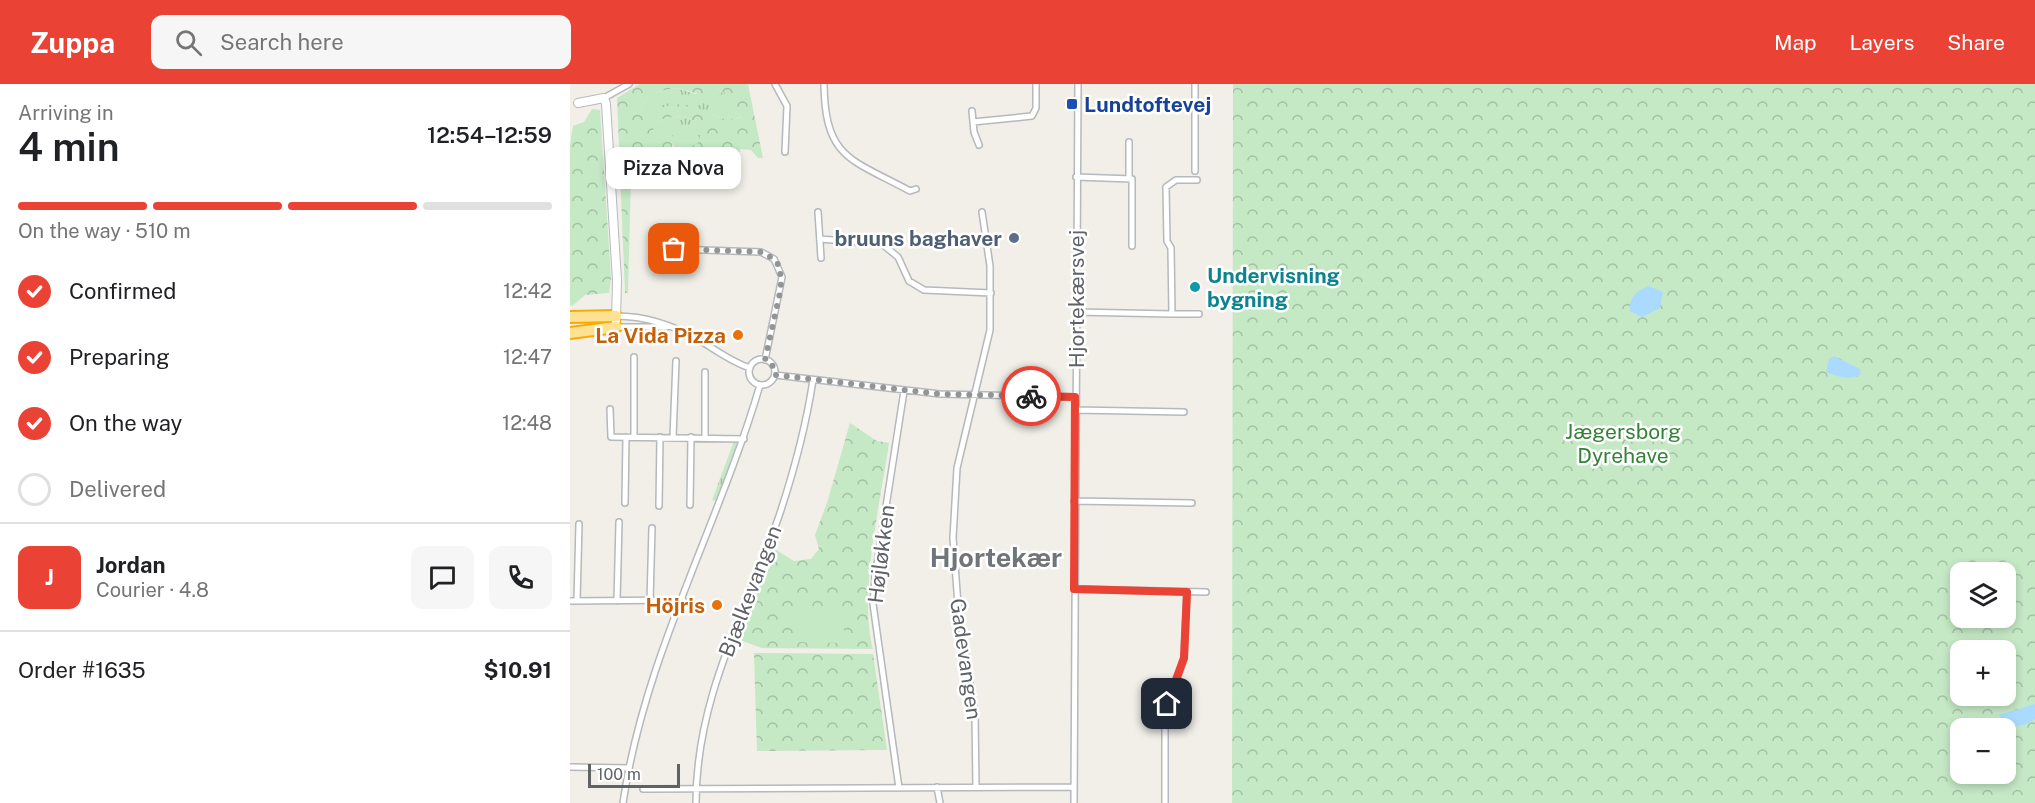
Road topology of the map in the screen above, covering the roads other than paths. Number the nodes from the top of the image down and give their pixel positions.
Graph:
1 (629, 84) edge
2 (775, 84) edge
3 (824, 84) edge
4 (1036, 84) edge
5 (1078, 84) edge
6 (1195, 84) edge
7 (604, 98) junction
8 (578, 103) dead end
9 (972, 111) dead end
10 (973, 122) junction
11 (1129, 142) dead end
12 (979, 145) dead end
13 (785, 152) dead end
14 (1195, 171) dead end
15 (1076, 177) junction
16 (1129, 177) junction
17 (1197, 180) dead end
18 (916, 189) dead end
19 (818, 212) dead end
20 (982, 212) dead end
21 (820, 239) junction
22 (1132, 246) dead end
23 (674, 249) dead end
24 (821, 258) dead end
25 (991, 293) junction
26 (1076, 312) junction
27 (1172, 314) junction
28 (1199, 314) dead end
29 (570, 317) edge
30 (616, 321) junction
31 (671, 328) junction
32 (570, 333) edge
33 (634, 357) dead end
34 (676, 360) dead end
35 (765, 360) junction
36 (750, 368) junction
37 (705, 372) dead end
38 (775, 375) junction
39 (813, 380) junction
40 (760, 385) junction
41 (904, 391) junction
42 (974, 395) junction
43 (1075, 397) junction
44 (610, 409) dead end
45 (1075, 410) junction
46 (1184, 412) dead end
47 (626, 437) junction
48 (634, 437) junction
49 (660, 437) junction
50 (673, 437) junction
51 (691, 437) junction
52 (705, 437) junction
53 (744, 439) junction
54 (1074, 501) junction
55 (625, 503) dead end
56 (1192, 503) dead end
57 (690, 505) dead end
58 (659, 506) dead end
59 (619, 522) dead end
60 (579, 524) dead end
61 (652, 528) dead end
62 (1074, 589) junction
63 (1187, 592) junction
64 (1206, 592) dead end
65 (683, 600) junction
66 (573, 601) edge
67 (617, 601) junction
68 (650, 601) junction
69 (570, 767) edge
70 (629, 768) junction
71 (1074, 786) junction
72 (976, 787) junction
73 (899, 788) junction
74 (937, 788) junction
75 (643, 789) dead end
76 (696, 789) junction
77 (623, 803) edge
78 (696, 803) edge
79 (939, 803) edge
80 (1074, 803) edge
81 (1165, 803) edge

1 - 7 street
2 - 13 street
3 - 18 street
4 - 10 street
5 - 15 street, Hjortekærsvej
6 - 14 street
7 - 8 street
7 - 30 street
9 - 10 street
10 - 12 street
11 - 16 street
15 - 16 street
15 - 26 street, Hjortekærsvej
16 - 22 street
17 - 27 street
19 - 21 street
20 - 25 street, Gadevangen
21 - 24 street
21 - 25 street
23 - 35 street
25 - 42 street, Gadevangen
26 - 27 street
26 - 43 street, Hjortekærsvej
27 - 28 street
29 - 30 highway
30 - 31 street
30 - 31 street
30 - 32 highway
31 - 36 street
33 - 48 street
34 - 50 street
35 - 36 street
35 - 38 street
36 - 40 street
37 - 52 street
38 - 39 street
38 - 40 street
39 - 41 street
39 - 76 street, Bjælkevangen
40 - 53 street
41 - 42 street
41 - 73 street, Højløkken
42 - 43 street
42 - 72 street, Gadevangen
43 - 45 street, Hjortekærsvej
44 - 47 street
45 - 46 street
45 - 54 street, Hjortekærsvej
47 - 48 street
47 - 55 street
48 - 49 street
49 - 50 street
49 - 58 street
50 - 51 street
51 - 52 street
51 - 57 street
52 - 53 street
53 - 65 street
54 - 56 street
54 - 62 street, Hjortekærsvej
59 - 67 street
60 - 66 street
61 - 68 street
62 - 63 street
62 - 71 street, Hjortekærsvej
63 - 64 street
63 - 81 street
65 - 68 street
65 - 70 street
66 - 67 street
67 - 68 street
69 - 70 street
70 - 77 street
71 - 72 street
71 - 80 street, Hjortekærsvej
72 - 74 street
73 - 74 street
73 - 76 street
74 - 79 street
75 - 76 street
76 - 78 street, Bjælkevangen

